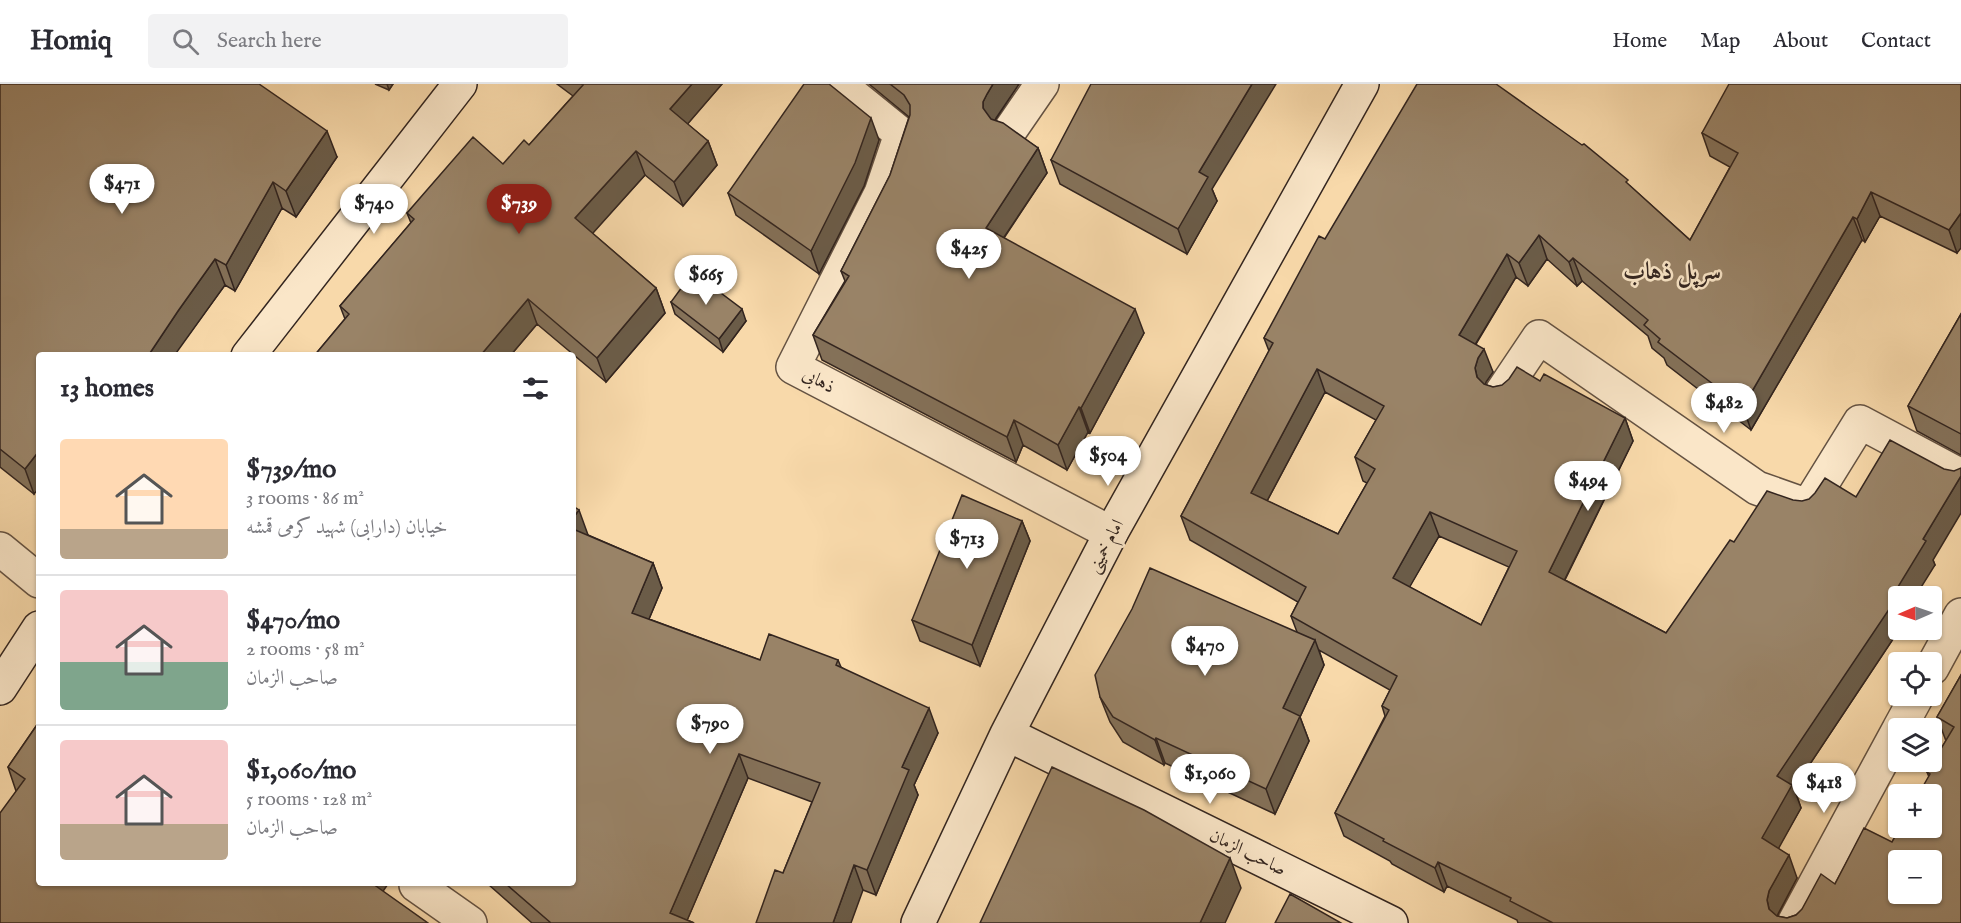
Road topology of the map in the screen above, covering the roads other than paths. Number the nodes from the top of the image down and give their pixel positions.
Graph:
1 (460, 84) edge
2 (839, 84) edge
3 (1042, 84) edge
4 (1362, 84) edge
5 (1011, 129) edge
6 (251, 352) edge
7 (1502, 392) edge
8 (1961, 476) edge
9 (1111, 533) junction
10 (0, 549) edge
11 (36, 579) edge
12 (1961, 615) edge
13 (36, 633) edge
14 (1941, 652) edge
15 (0, 688) edge
16 (1007, 734) junction
17 (1888, 749) edge
18 (417, 886) edge
19 (470, 923) edge
20 (918, 923) edge
21 (1391, 923) edge
22 (1794, 923) edge

1 - 6 street
2 - 9 street, ذهابی
3 - 5 street
4 - 9 street, امام خمینی
7 - 8 street
9 - 16 street, امام خمینی
10 - 11 street
12 - 14 street
13 - 15 street
16 - 20 street, امام خمینی
16 - 21 street, صاحب الزمان
17 - 22 street
18 - 19 street

